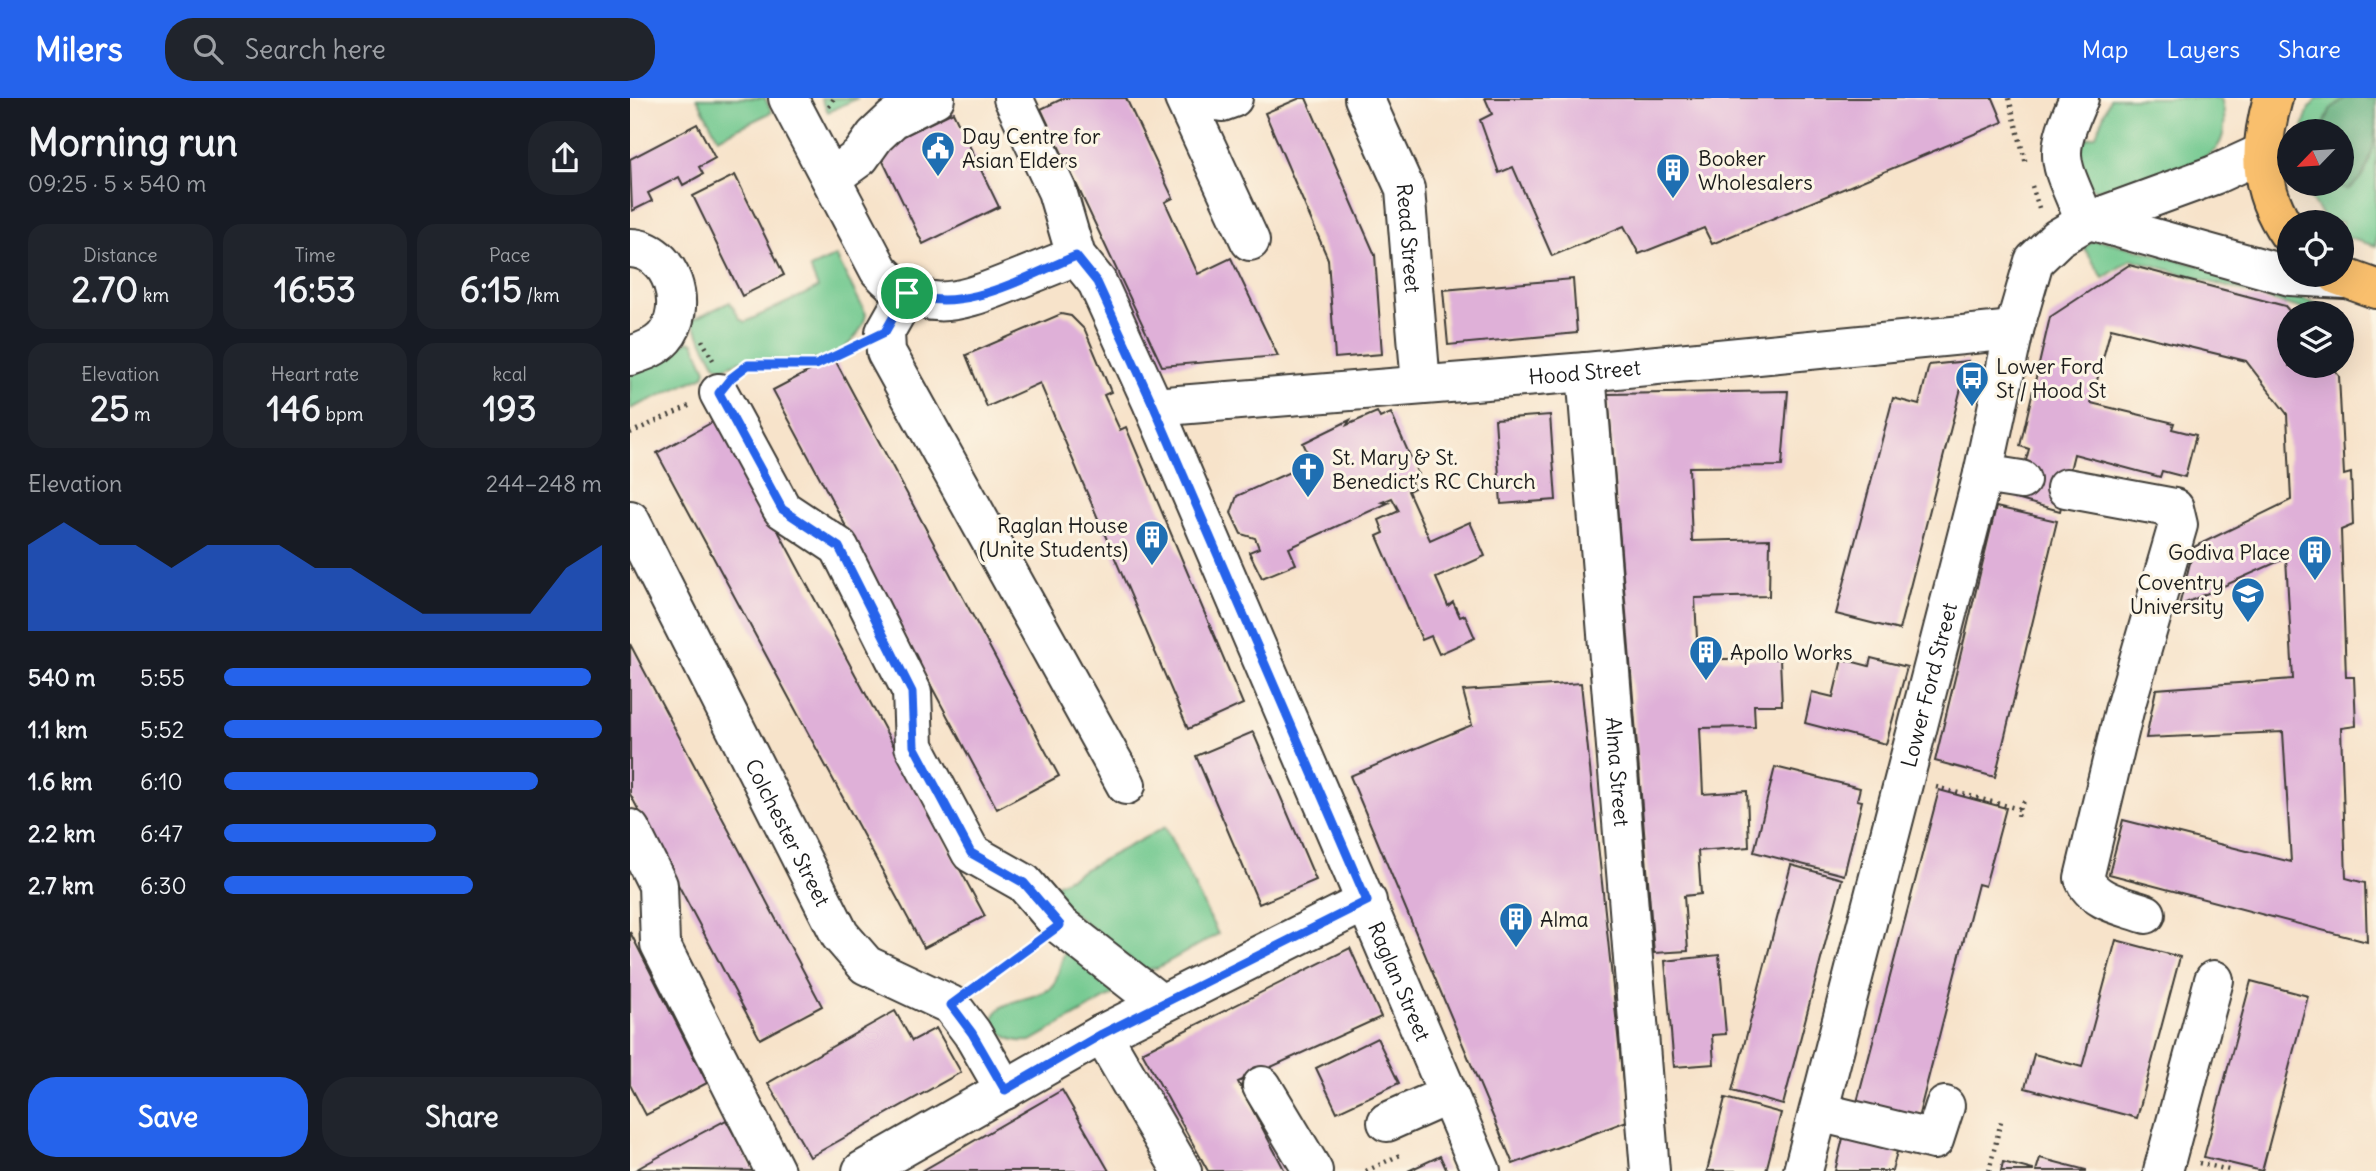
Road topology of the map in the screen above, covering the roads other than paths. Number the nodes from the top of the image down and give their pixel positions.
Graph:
1 (788, 98) edge
2 (935, 98) edge
3 (1013, 98) edge
4 (1184, 98) edge
5 (1210, 98) edge
6 (1233, 98) edge
7 (1364, 98) edge
8 (2080, 98) edge
9 (2252, 98) edge
10 (2273, 98) edge
11 (2262, 145) junction
12 (831, 177) junction
13 (2277, 217) edge
14 (2089, 222) junction
15 (1250, 241) dead end
16 (630, 248) edge
17 (1076, 256) junction
18 (2277, 273) edge
19 (907, 293) junction
20 (2014, 330) junction
21 (630, 356) edge
22 (1586, 372) junction
23 (1421, 385) junction
24 (719, 393) road end
25 (1154, 407) junction
26 (1983, 474) junction
27 (2021, 480) dead end
28 (2066, 488) dead end
29 (630, 520) edge
30 (1126, 785) dead end
31 (630, 829) edge
32 (1367, 901) junction
33 (2146, 914) dead end
34 (2214, 979) dead end
35 (1161, 1004) junction
36 (1102, 1034) junction
37 (1262, 1086) dead end
38 (1005, 1090) junction
39 (1448, 1094) junction
40 (1945, 1106) dead end
41 (1819, 1112) junction
42 (1387, 1122) dead end
43 (775, 1171) edge
44 (862, 1171) edge
45 (1182, 1171) edge
46 (1313, 1171) edge
47 (1482, 1171) edge
48 (1650, 1171) edge
49 (1803, 1171) edge
50 (2163, 1171) edge

1 - 12 street
2 - 12 street
3 - 17 street
4 - 15 street
5 - 6 street
7 - 23 street, Read Street
8 - 14 street
9 - 11 highway
10 - 11 highway
11 - 13 highway
11 - 14 street, Lower Ford Street
12 - 19 street
14 - 18 street
14 - 20 street, Lower Ford Street
16 - 21 street
17 - 19 street
17 - 25 street, Raglan Street
19 - 30 street
20 - 22 street, Hood Street
20 - 26 street, Lower Ford Street
22 - 23 street, Hood Street
22 - 48 street, Alma Street
23 - 25 street, Hood Street
24 - 35 street
25 - 32 street, Raglan Street
26 - 27 street
26 - 41 street, Lower Ford Street
28 - 33 street
29 - 38 street, Colchester Street
31 - 43 street
32 - 35 street
32 - 39 street, Raglan Street
34 - 50 street
35 - 36 street
36 - 38 street
36 - 45 street
37 - 46 street
38 - 44 street
39 - 42 street
39 - 47 street, Raglan Street
40 - 41 street
41 - 49 street, Lower Ford Street

